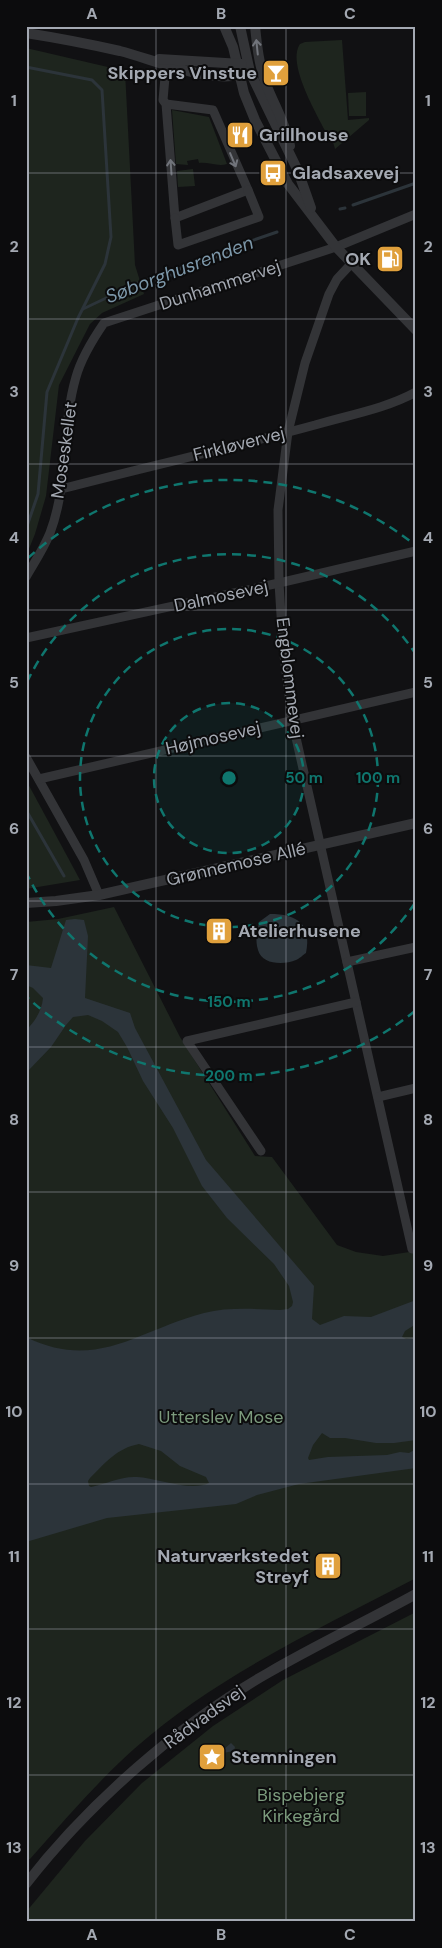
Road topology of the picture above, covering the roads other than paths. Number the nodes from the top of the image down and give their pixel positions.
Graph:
1 (240, 26) edge
2 (253, 27) edge
3 (229, 28) edge
4 (26, 33) edge
5 (244, 44) junction
6 (145, 58) junction
7 (237, 65) junction
8 (166, 66) junction
9 (246, 70) junction
10 (166, 104) junction
11 (292, 160) junction
12 (248, 190) junction
13 (416, 214) edge
14 (315, 217) junction
15 (175, 218) junction
16 (336, 247) junction
17 (351, 264) junction
18 (104, 323) joint
19 (416, 330) edge
20 (416, 392) edge
21 (288, 432) junction
22 (61, 489) junction
23 (416, 551) edge
24 (26, 577) edge
25 (279, 583) junction
26 (26, 638) edge
27 (416, 692) edge
28 (292, 720) junction
29 (26, 757) edge
30 (39, 779) junction
31 (416, 823) edge
32 (321, 845) junction
33 (99, 895) junction
34 (26, 903) edge
35 (416, 947) edge
36 (347, 962) junction
37 (356, 1002) junction
38 (416, 1088) edge
39 (378, 1097) junction
40 (261, 1151) dead end
41 (414, 1248) edge
42 (416, 1594) edge
43 (30, 1873) edge
44 (26, 1884) edge

1 - 5 street
2 - 5 street
11 -> 2 street
3 - 7 street
4 - 6 street
5 - 9 street
6 - 7 street
6 - 8 street
7 - 9 street
8 - 9 street
8 - 10 street
9 - 11 street
9 - 14 street
10 -> 12 street
15 -> 10 street
11 - 14 street
12 - 15 street
12 - 15 street
13 - 16 street, Dunhammervej
14 - 16 street
16 - 17 street
16 - 18 street, Dunhammervej
17 - 19 street
17 - 21 street, Engblommevej
18 - 22 street, Moseskellet
20 - 21 street, Firkløvervej
21 - 22 street, Firkløvervej
21 - 25 street, Engblommevej
22 - 24 street, Moseskellet
23 - 25 street, Dalmosevej
25 - 26 street, Dalmosevej
25 - 28 street, Engblommevej
27 - 28 street, Højmosevej
28 - 30 street, Højmosevej
28 - 32 street, Engblommevej
29 - 30 street
30 - 33 street
31 - 32 street, Grønnemose Allé
32 - 33 street, Grønnemose Allé
32 - 36 street, Engblommevej
33 - 34 street, Grønnemose Allé
35 - 36 street
36 - 37 street, Engblommevej
37 - 39 street, Engblommevej
37 - 40 street
38 - 39 street
39 - 41 street, Engblommevej
42 - 43 street, Rådvadsvej
43 - 44 street, Rådvadsvej

